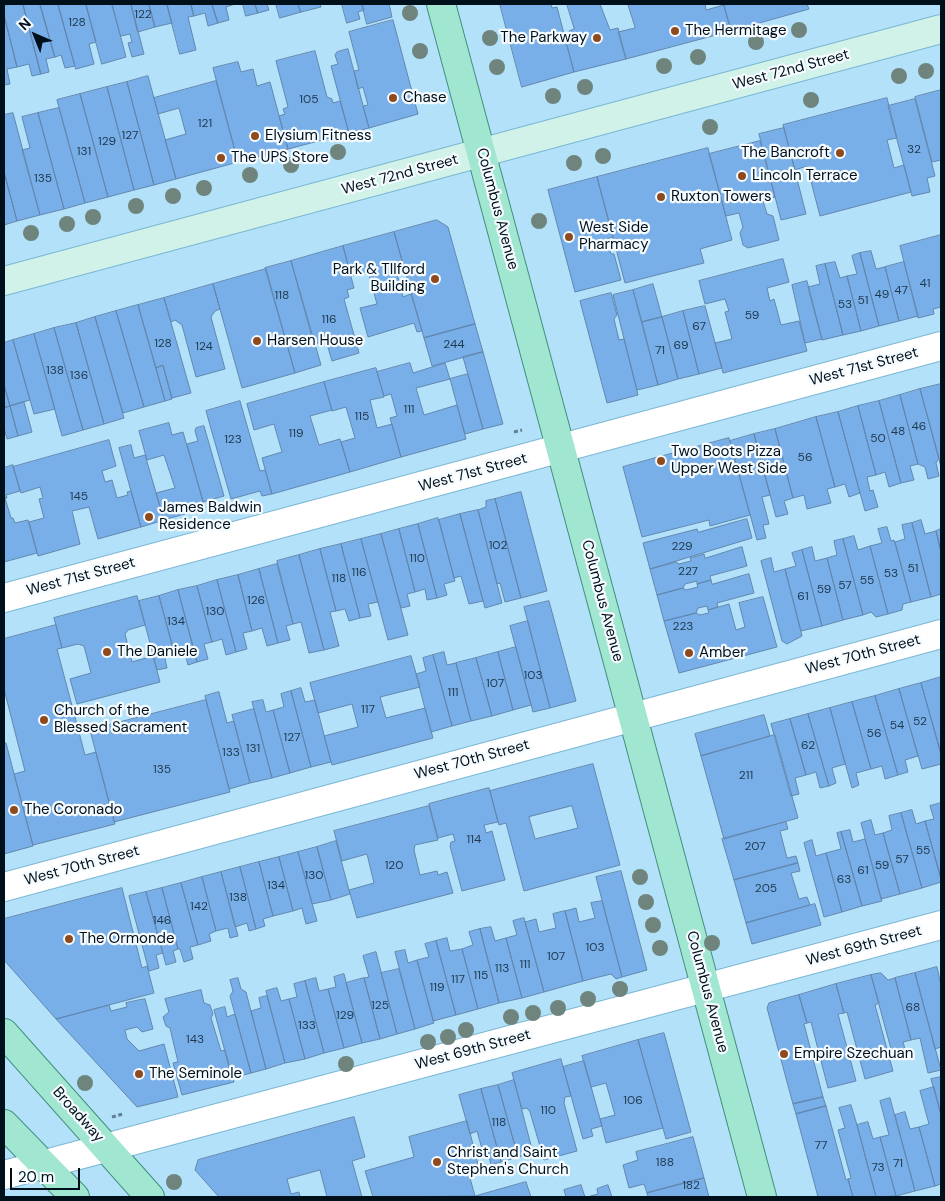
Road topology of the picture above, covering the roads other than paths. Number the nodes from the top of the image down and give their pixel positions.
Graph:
1 (441, 4) edge
2 (941, 30) edge
3 (482, 153) junction
4 (4, 281) edge
5 (941, 346) edge
6 (561, 449) junction
7 (4, 598) edge
8 (941, 634) edge
9 (633, 717) junction
10 (4, 887) edge
11 (941, 925) edge
12 (706, 989) junction
13 (4, 1033) edge
14 (4, 1124) edge
15 (107, 1148) junction
16 (45, 1165) junction
17 (4, 1175) edge
18 (75, 1197) edge
19 (150, 1197) edge
20 (762, 1197) edge

1 - 3 main road, Columbus Avenue
2 - 3 main road, West 72nd Street
3 - 4 main road, West 72nd Street
3 - 6 main road, Columbus Avenue
5 - 6 street, West 71st Street
6 - 7 street, West 71st Street
6 - 9 main road, Columbus Avenue
8 - 9 street, West 70th Street
9 - 10 street, West 70th Street
9 - 12 main road, Columbus Avenue
11 - 12 street, West 69th Street
12 - 15 street, West 69th Street
12 - 20 main road, Columbus Avenue
13 - 15 main road, Broadway
14 - 16 main road
15 - 16 street, West 69th Street
15 - 19 main road, Broadway
16 - 17 street, West 69th Street
16 - 18 main road

